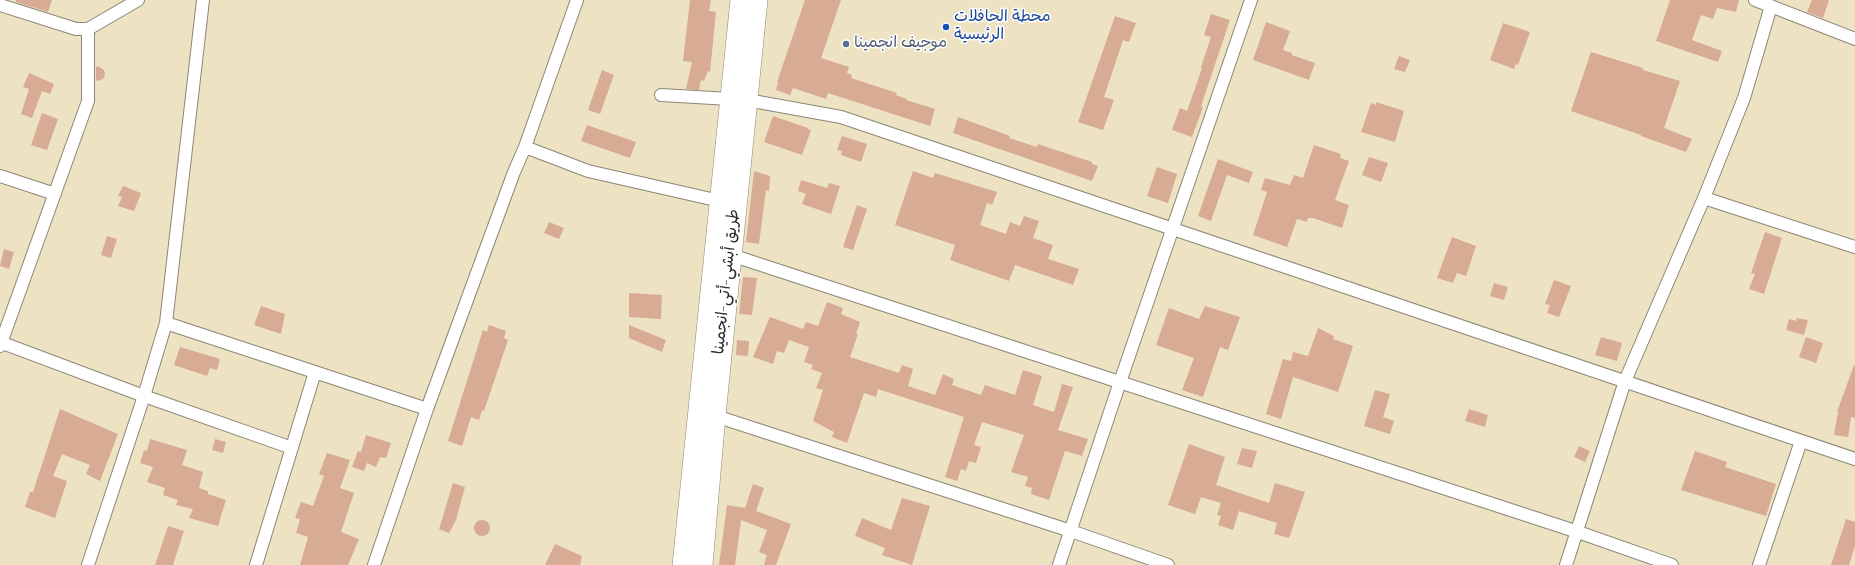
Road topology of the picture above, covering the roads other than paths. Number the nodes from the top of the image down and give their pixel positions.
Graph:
1 (138, 0) edge
2 (203, 0) edge
3 (577, 0) edge
4 (741, 0) edge
5 (757, 0) edge
6 (1251, 0) edge
7 (1755, 0) edge
8 (0, 5) edge
9 (1771, 6) junction
10 (88, 29) junction
11 (1855, 39) edge
12 (661, 95) dead end
13 (739, 99) junction
14 (525, 148) junction
15 (0, 176) edge
16 (55, 194) junction
17 (1704, 198) junction
18 (720, 201) junction
19 (1173, 229) junction
20 (1855, 247) edge
21 (731, 255) junction
22 (166, 323) junction
23 (0, 344) edge
24 (315, 372) junction
25 (1625, 381) junction
26 (1120, 382) junction
27 (144, 396) junction
28 (427, 409) junction
29 (707, 413) junction
30 (1801, 441) junction
31 (292, 448) junction
32 (1855, 459) edge
33 (1071, 531) junction
34 (1578, 532) junction
35 (88, 565) edge
36 (256, 565) edge
37 (374, 565) edge
38 (683, 565) edge
39 (702, 565) edge
40 (1059, 565) edge
41 (1168, 565) edge
42 (1566, 565) edge
43 (1672, 565) edge
44 (1759, 565) edge

1 - 10 street
2 - 22 street
3 - 14 street
4 - 13 highway
5 - 13 highway, طريق أبشي-أتي-انجمينا
6 - 19 street
7 - 9 street
8 - 10 street
9 - 11 street
9 - 17 street
10 - 16 street
12 - 13 street
13 - 18 highway
13 - 19 street
13 - 21 highway, طريق أبشي-أتي-انجمينا
14 - 18 street
14 - 28 street
15 - 16 street
16 - 23 street
17 - 20 street
17 - 25 street
18 - 29 highway
19 - 25 street
19 - 26 street
21 - 26 street
21 - 29 highway, طريق أبشي-أتي-انجمينا
22 - 24 street
22 - 27 street
23 - 27 street
24 - 28 street
24 - 31 street
25 - 30 street
25 - 34 street
26 - 33 street
26 - 34 street
27 - 31 street
27 - 35 street
28 - 37 street
29 - 33 street
29 - 38 highway
29 - 39 highway, طريق أبشي-أتي-انجمينا
30 - 32 street
30 - 44 street
31 - 36 street
33 - 40 street
33 - 41 street
34 - 42 street
34 - 43 street

